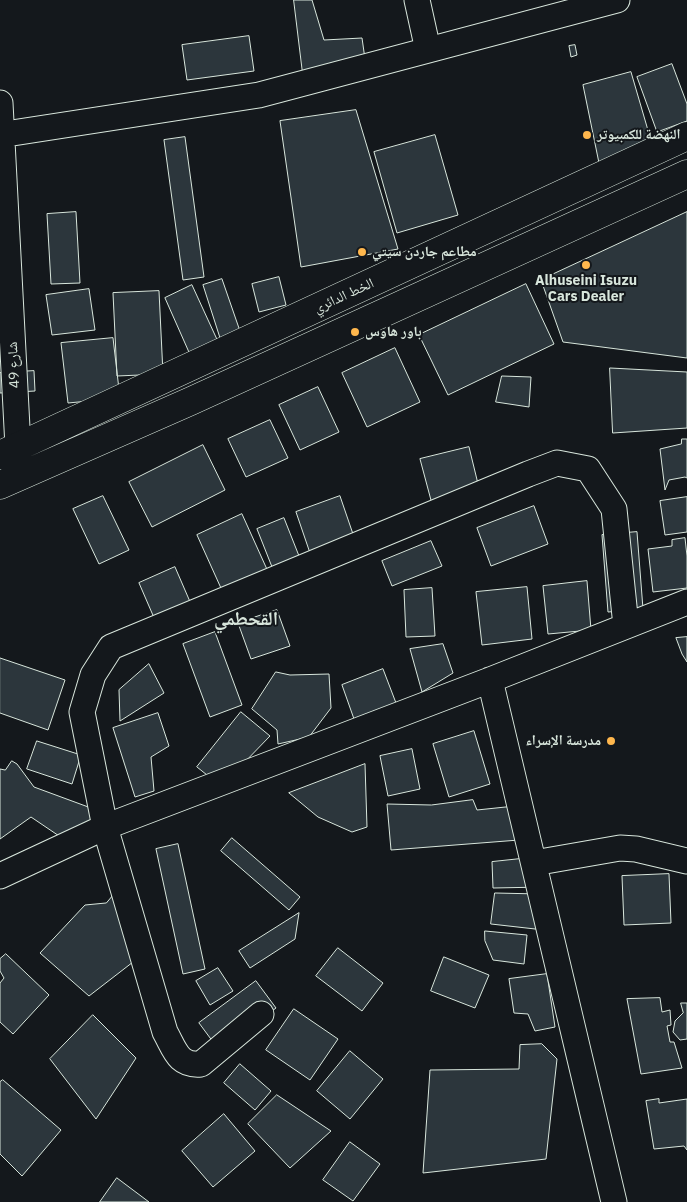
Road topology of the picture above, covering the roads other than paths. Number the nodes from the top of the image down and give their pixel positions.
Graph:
1 (417, 0) edge
2 (617, 0) edge
3 (554, 8) edge
4 (428, 50) junction
5 (0, 103) edge
6 (1, 134) edge
7 (687, 136) edge
8 (687, 174) edge
9 (177, 373) junction
10 (191, 401) junction
11 (9, 451) edge
12 (0, 485) edge
13 (687, 602) edge
14 (626, 626) junction
15 (490, 680) junction
16 (105, 827) junction
17 (687, 861) edge
18 (534, 864) junction
19 (0, 876) edge
20 (261, 1014) dead end
21 (614, 1202) edge

1 - 4 street
2 - 3 street
3 - 4 street
4 - 6 street
5 - 6 street, شارع 49
6 - 11 street, شارع 49
7 - 9 main road, الخط الدائري
8 - 10 main road
9 - 10 main road
9 - 11 main road, الخط الدائري
10 - 12 main road
13 - 14 street
14 - 15 street
14 - 16 street
15 - 16 street
15 - 18 street
16 - 19 street
16 - 20 street
17 - 18 street
18 - 21 street

